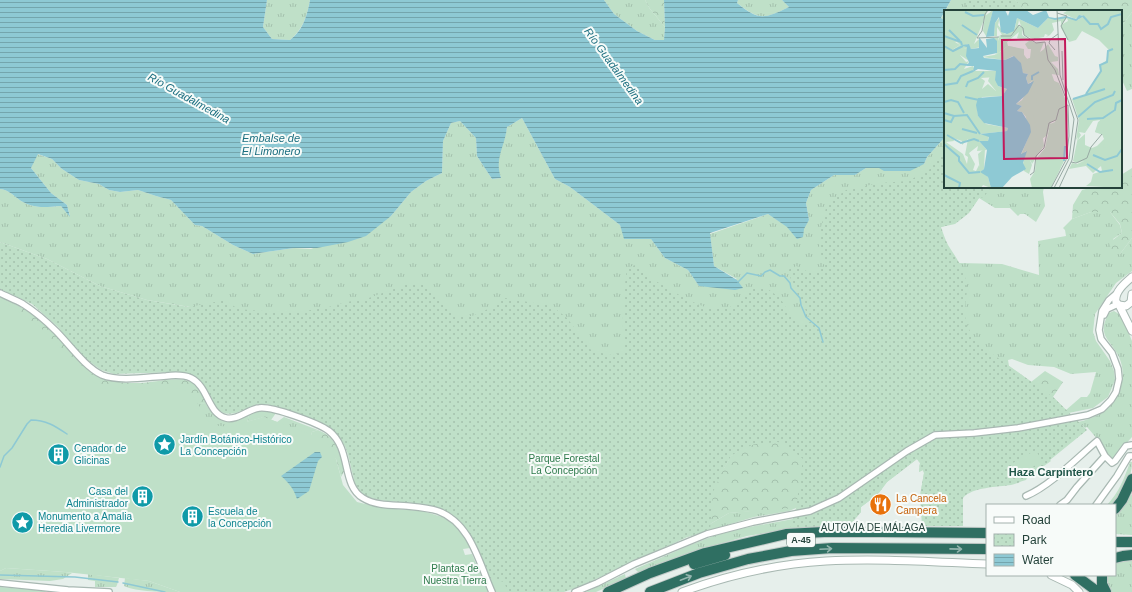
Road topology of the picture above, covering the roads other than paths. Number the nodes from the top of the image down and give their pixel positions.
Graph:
1 (1132, 277) edge
2 (0, 293) edge
3 (1118, 293) junction
4 (1132, 300) edge
5 (1118, 305) junction
6 (1100, 320) junction
7 (1132, 331) edge
8 (1132, 445) edge
9 (1105, 456) junction
10 (1132, 456) edge
11 (1132, 479) edge
12 (1026, 496) dead end
13 (1061, 504) edge
14 (1097, 504) edge
15 (1116, 508) edge
16 (986, 533) edge
17 (986, 539) edge
18 (1116, 542) edge
19 (1132, 542) edge
20 (986, 550) edge
21 (1116, 550) edge
22 (1132, 550) edge
23 (1132, 555) edge
24 (1116, 558) edge
25 (986, 564) edge
26 (1053, 576) edge
27 (1076, 576) edge
28 (1102, 576) edge
29 (0, 583) edge
30 (109, 592) edge
31 (492, 592) edge
32 (575, 592) edge
33 (608, 592) edge
34 (624, 592) edge
35 (650, 592) edge
36 (682, 592) edge
37 (1079, 592) edge
38 (1098, 592) edge
39 (1106, 592) edge

1 - 3 street
2 - 31 street
3 - 4 street
3 - 5 street
3 - 6 street
4 - 5 street
5 - 6 street
5 - 7 street
6 - 32 street
8 - 9 street
9 - 12 street
9 - 13 street
10 - 14 street
11 - 15 highway
16 - 33 highway
17 - 34 highway, AUTOVÍA DE MÁLAGA / A-45
18 - 19 highway
35 -> 20 highway, A-45
21 - 22 highway
23 - 24 highway
25 - 36 street
26 - 37 street
27 - 38 highway
28 - 39 highway
29 - 30 street

